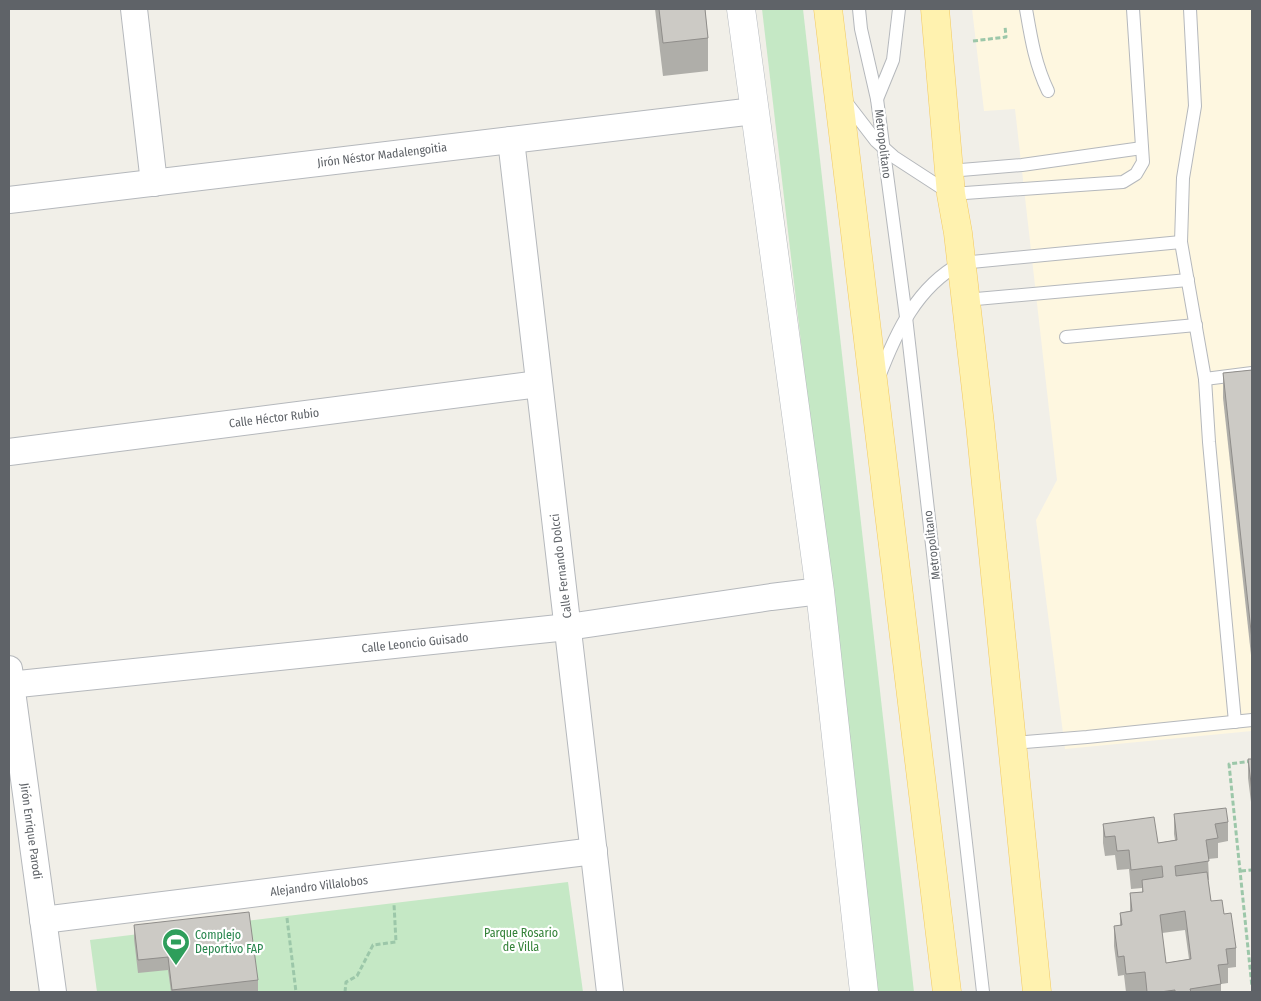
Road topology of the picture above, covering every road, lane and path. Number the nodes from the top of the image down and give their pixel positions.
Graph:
1 (134, 9) edge
2 (742, 9) edge
3 (828, 9) edge
4 (859, 9) edge
5 (899, 9) edge
6 (935, 9) edge
7 (1026, 9) edge
8 (1133, 9) edge
9 (1190, 9) edge
10 (1004, 18) dead end
11 (973, 41) dead end
12 (1048, 91) dead end
13 (838, 92) junction
14 (877, 99) junction
15 (754, 111) junction
16 (511, 140) junction
17 (884, 148) junction
18 (1142, 148) junction
19 (950, 182) junction
20 (154, 183) junction
21 (9, 200) edge
22 (1181, 242) junction
23 (961, 263) junction
24 (1188, 280) junction
25 (965, 300) junction
26 (906, 317) junction
27 (1196, 325) junction
28 (1066, 337) dead end
29 (1252, 373) edge
30 (1205, 379) junction
31 (539, 384) junction
32 (875, 390) junction
33 (9, 452) edge
34 (820, 591) junction
35 (568, 627) junction
36 (10, 680) edge
37 (1252, 720) edge
38 (1235, 722) junction
39 (1012, 743) junction
40 (1252, 761) edge
41 (594, 851) junction
42 (1252, 870) edge
43 (1240, 871) junction
44 (394, 900) dead end
45 (286, 915) dead end
46 (43, 920) junction
47 (1252, 987) edge
48 (53, 992) edge
49 (296, 992) edge
50 (345, 992) edge
51 (610, 992) edge
52 (864, 992) edge
53 (947, 992) edge
54 (983, 992) edge
55 (1037, 992) edge

1 - 20 street
2 - 15 main road
3 - 13 main road
4 - 14 lane, Metropolitano
5 - 14 lane, Metropolitano
6 - 19 main road
7 - 12 lane
8 - 18 lane
9 - 22 lane
10 - 11 path
13 - 17 lane
13 - 32 main road
14 - 17 lane, Metropolitano
15 - 16 street, Jirón Néstor Madalengoitia
15 - 34 main road
16 - 20 street, Jirón Néstor Madalengoitia
16 - 31 street, Calle Fernando Dolcci
17 - 19 lane
17 - 26 lane, Metropolitano
18 - 19 lane
18 - 19 lane
19 - 23 main road
20 - 21 street, Jirón Néstor Madalengoitia
22 - 23 lane
22 - 24 lane
23 - 25 main road
23 - 26 lane
24 - 25 lane
24 - 27 lane
25 - 39 main road
26 - 32 lane
26 - 54 lane, Metropolitano
27 - 28 lane
27 - 30 lane
29 - 30 lane
30 - 38 lane
31 - 33 street, Calle Héctor Rubio
31 - 35 street, Calle Fernando Dolcci
32 - 53 main road
34 - 35 street, Calle Leoncio Guisado
34 - 52 main road
35 - 36 street, Calle Leoncio Guisado
35 - 41 street, Calle Fernando Dolcci
36 - 46 street, Jirón Enrique Parodi
37 - 38 lane
38 - 39 lane
39 - 55 main road
40 - 43 path
41 - 46 street, Alejandro Villalobos
41 - 51 street, Calle Fernando Dolcci
42 - 43 path
43 - 47 path
44 - 50 path
45 - 49 path
46 - 48 street, Jirón Enrique Parodi

